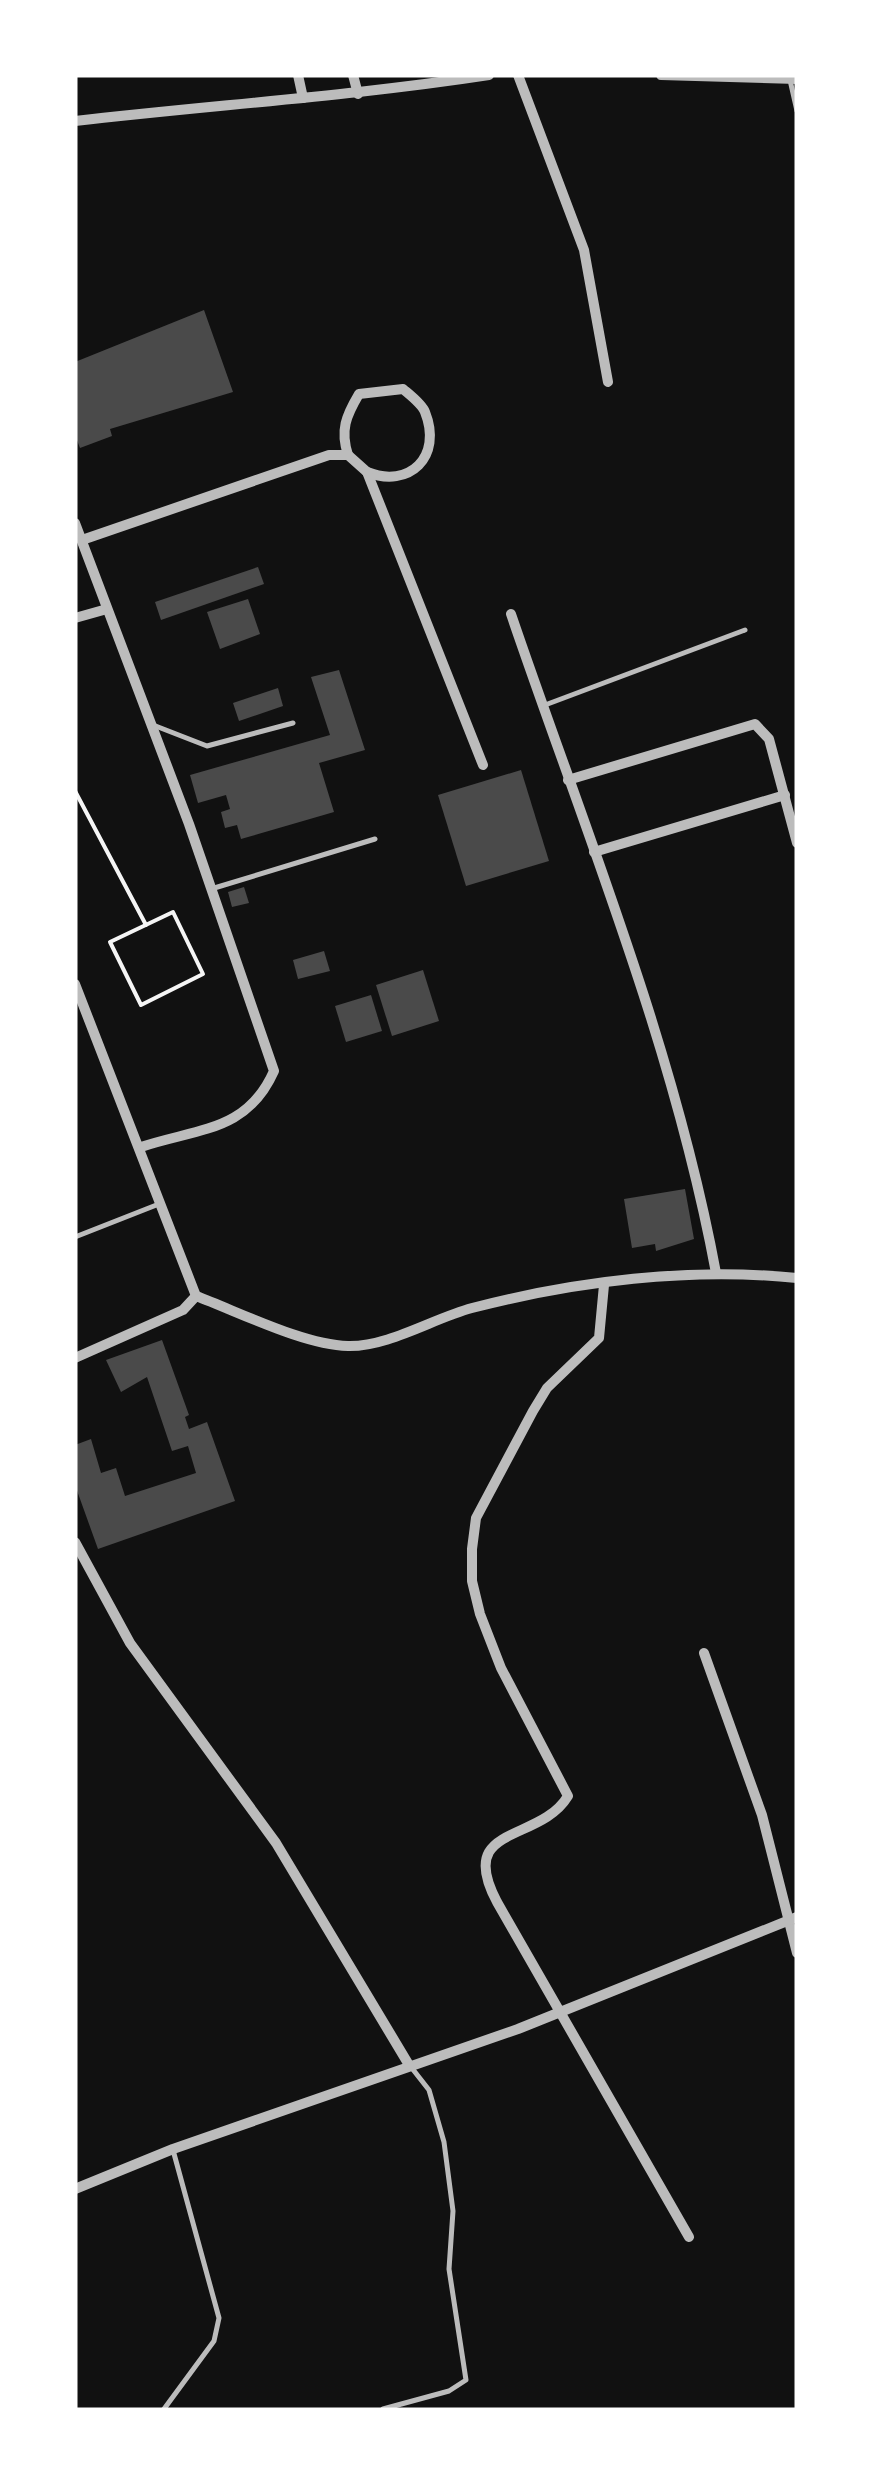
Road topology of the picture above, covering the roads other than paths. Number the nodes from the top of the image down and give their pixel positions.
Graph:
1 (298, 75) edge
2 (352, 75) edge
3 (490, 75) edge
4 (518, 75) edge
5 (662, 75) edge
6 (794, 79) edge
7 (353, 94) junction
8 (303, 98) junction
9 (797, 112) edge
10 (75, 122) edge
11 (608, 382) dead end
12 (348, 455) junction
13 (366, 472) junction
14 (75, 523) edge
15 (82, 540) junction
16 (108, 609) junction
17 (511, 614) dead end
18 (75, 618) edge
19 (745, 630) dead end
20 (542, 706) junction
21 (293, 723) dead end
22 (152, 726) junction
23 (482, 765) dead end
24 (568, 780) junction
25 (785, 796) junction
26 (375, 838) dead end
27 (797, 843) edge
28 (594, 852) junction
29 (211, 888) junction
30 (76, 986) edge
31 (141, 1147) junction
32 (159, 1204) junction
33 (75, 1237) edge
34 (716, 1273) junction
35 (797, 1278) edge
36 (604, 1285) junction
37 (196, 1296) junction
38 (75, 1358) edge
39 (75, 1542) edge
40 (704, 1653) dead end
41 (792, 1918) edge
42 (797, 1953) edge
43 (560, 2014) junction
44 (410, 2065) junction
45 (173, 2149) junction
46 (75, 2190) edge
47 (690, 2238) dead end
48 (164, 2409) edge
49 (383, 2409) edge

1 - 8 street
2 - 7 street
3 - 7 street
4 - 11 street
5 - 6 street
6 - 9 lane
7 - 8 street
8 - 10 street
12 - 13 street
12 - 13 street
12 - 15 street
13 - 23 street
14 - 15 street
15 - 16 street
16 - 18 street
16 - 22 street
17 - 20 street
19 - 20 lane
20 - 24 street
21 - 22 lane
22 - 29 street
24 - 25 street
24 - 28 street
25 - 27 street
25 - 28 street
26 - 29 lane
28 - 34 street
29 - 31 street
30 - 31 street
31 - 32 street
32 - 33 lane
32 - 37 street
34 - 35 street
34 - 36 street
36 - 37 street
36 - 43 street
37 - 38 street
39 - 44 street
40 - 41 street
41 - 42 street
41 - 43 street
43 - 44 street
43 - 47 street
44 - 45 street
44 - 49 lane
45 - 46 street
45 - 48 lane

